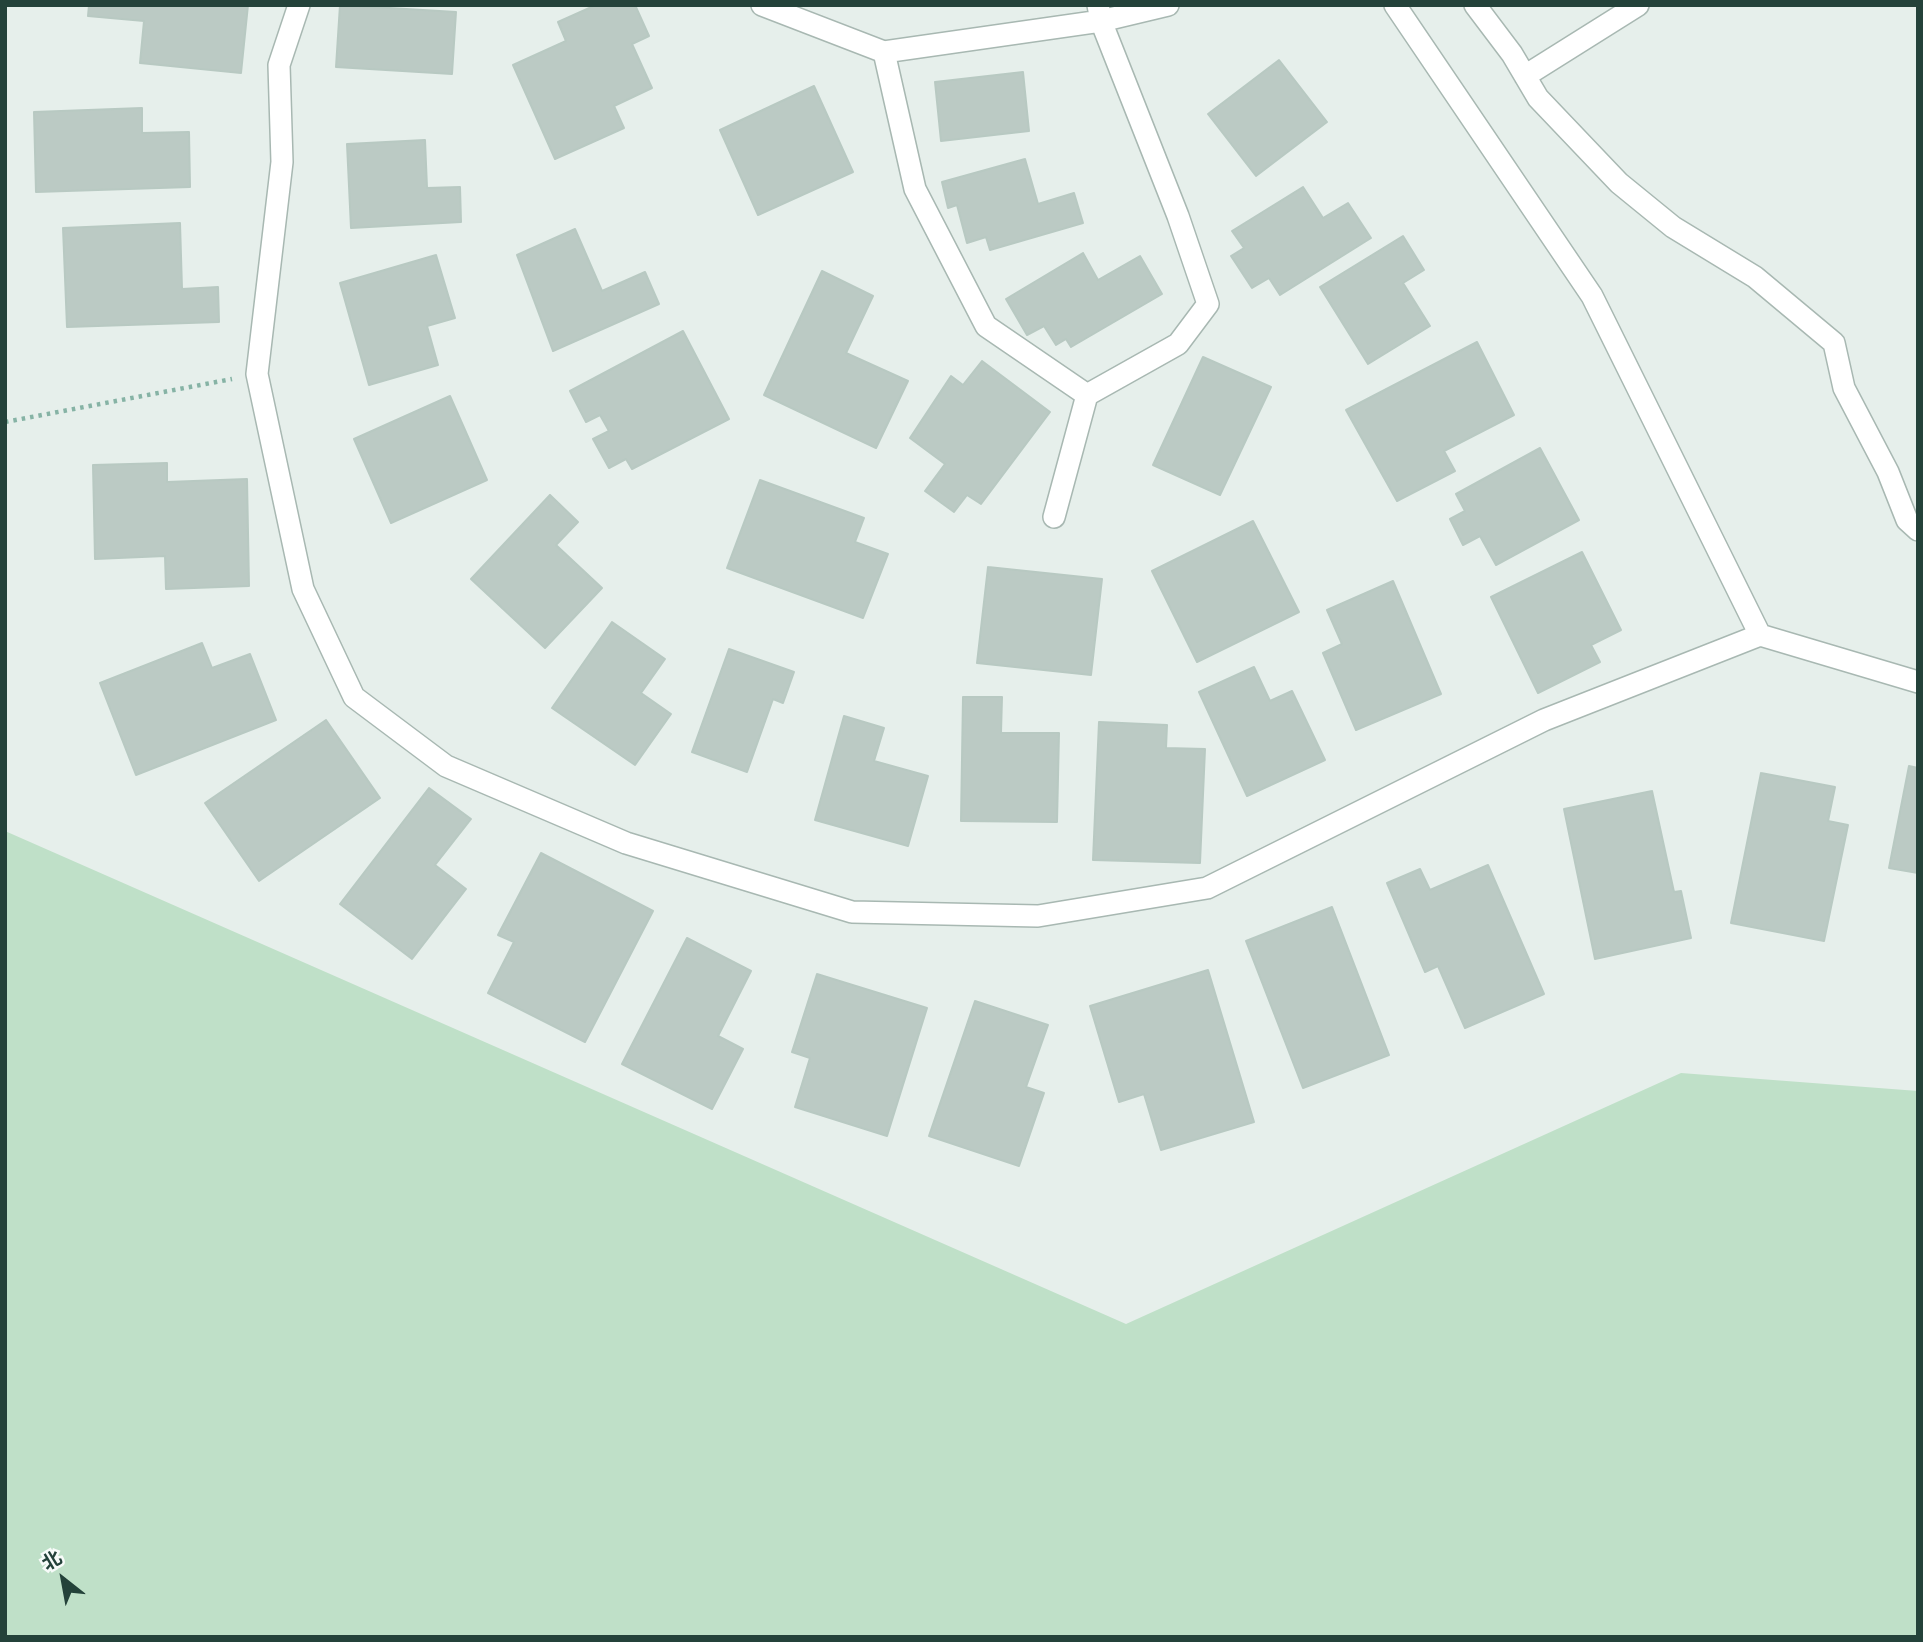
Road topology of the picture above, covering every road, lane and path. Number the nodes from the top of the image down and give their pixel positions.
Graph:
1 (299, 5) edge
2 (762, 5) edge
3 (1168, 5) edge
4 (1395, 5) edge
5 (1475, 5) edge
6 (1638, 5) edge
7 (1099, 13) edge
8 (884, 52) junction
9 (1525, 76) junction
10 (257, 374) junction
11 (1087, 395) junction
12 (5, 422) edge
13 (1054, 517) dead end
14 (1918, 530) edge
15 (1760, 635) junction
16 (1918, 682) edge

1 - 10 street
2 - 8 street
3 - 7 street
4 - 15 street
5 - 9 street
6 - 9 street
7 - 8 street
7 - 11 street
8 - 11 street
9 - 14 street
10 - 12 path
10 - 15 street
11 - 13 street
15 - 16 street

